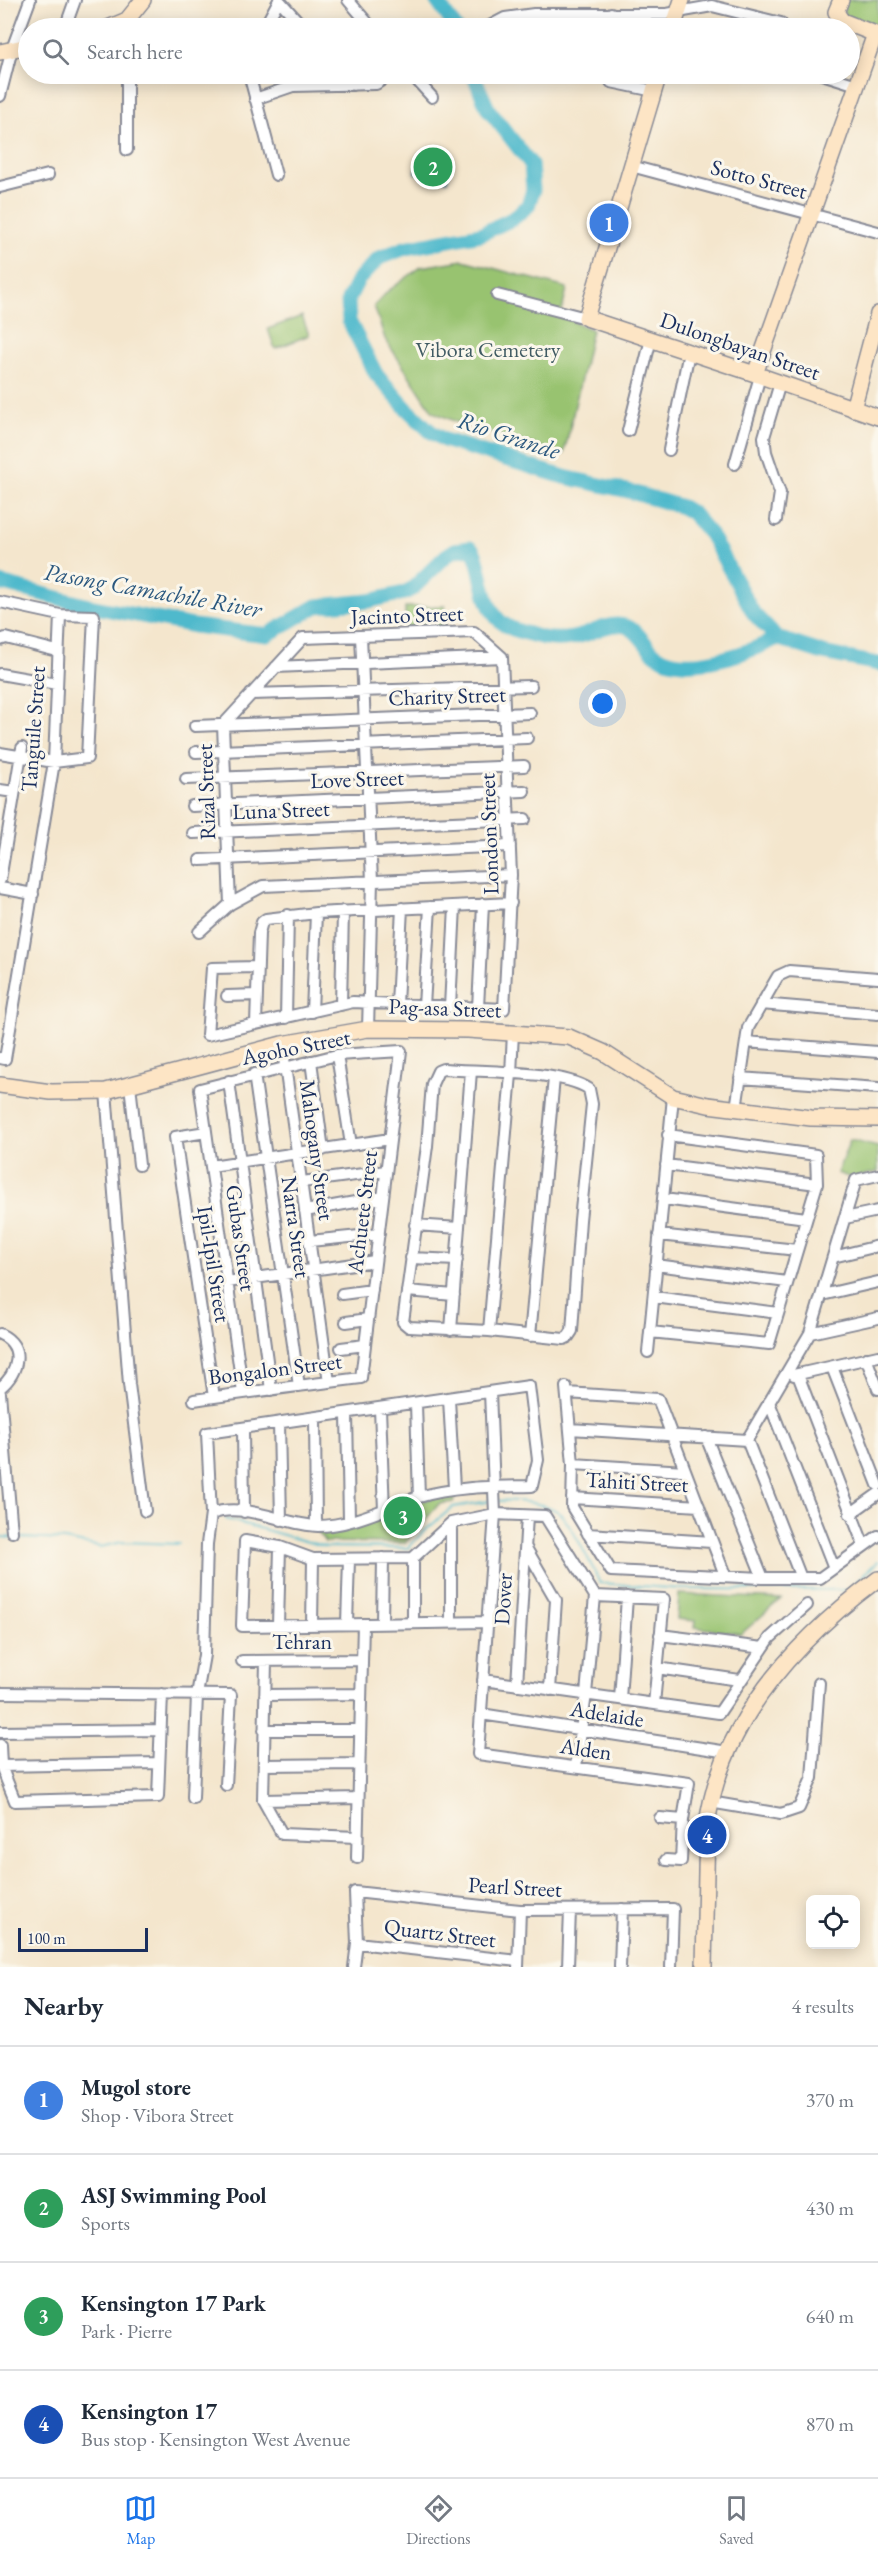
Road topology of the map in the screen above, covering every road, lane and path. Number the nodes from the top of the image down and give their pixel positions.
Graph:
1 (30, 0) edge
2 (75, 0) edge
3 (143, 0) edge
4 (348, 0) edge
5 (841, 0) edge
6 (713, 3) edge
7 (680, 6) edge
8 (611, 13) junction
9 (21, 18) edge
10 (69, 18) edge
11 (131, 18) edge
12 (269, 18) edge
13 (295, 18) edge
14 (363, 18) edge
15 (505, 18) edge
16 (608, 18) edge
17 (764, 18) edge
18 (840, 18) edge
19 (18, 25) edge
20 (860, 28) edge
21 (877, 34) edge
22 (6, 50) edge
23 (860, 77) edge
24 (127, 84) edge
25 (251, 84) edge
26 (376, 84) edge
27 (420, 84) edge
28 (621, 84) edge
29 (656, 84) edge
30 (854, 84) edge
31 (353, 85) joint
32 (857, 85) joint
33 (293, 86) joint
34 (654, 91) junction
35 (0, 96) edge
36 (432, 97) dead end
37 (255, 99) junction
38 (127, 150) dead end
39 (631, 166) junction
40 (48, 175) dead end
41 (276, 175) dead end
42 (0, 187) edge
43 (811, 212) junction
44 (878, 232) edge
45 (497, 295) dead end
46 (878, 314) edge
47 (586, 318) junction
48 (651, 339) junction
49 (689, 352) junction
50 (758, 375) junction
51 (780, 383) junction
52 (853, 410) junction
53 (878, 417) edge
54 (628, 431) dead end
55 (669, 450) dead end
56 (735, 464) dead end
57 (776, 520) dead end
58 (0, 602) edge
59 (60, 615) junction
60 (361, 636) junction
61 (303, 638) joint
62 (0, 640) edge
63 (57, 651) junction
64 (502, 657) junction
65 (363, 664) junction
66 (276, 667) junction
67 (0, 674) edge
68 (57, 684) junction
69 (504, 686) junction
70 (531, 686) dead end
71 (364, 690) junction
72 (251, 694) junction
73 (530, 713) dead end
74 (505, 714) junction
75 (366, 718) junction
76 (224, 725) junction
77 (195, 726) dead end
78 (527, 738) dead end
79 (506, 740) junction
80 (367, 746) junction
81 (196, 752) dead end
82 (225, 752) junction
83 (0, 753) edge
84 (21, 753) junction
85 (54, 762) junction
86 (524, 766) dead end
87 (507, 767) junction
88 (368, 772) junction
89 (225, 777) junction
90 (186, 778) dead end
91 (0, 790) edge
92 (524, 791) dead end
93 (14, 792) junction
94 (508, 792) junction
95 (369, 798) junction
96 (226, 804) junction
97 (192, 806) dead end
98 (525, 819) dead end
99 (509, 820) junction
100 (4, 826) edge
101 (370, 827) junction
102 (228, 831) junction
103 (193, 833) dead end
104 (510, 846) junction
105 (371, 852) junction
106 (2, 858) edge
107 (228, 858) junction
108 (200, 860) dead end
109 (511, 875) junction
110 (0, 880) edge
111 (372, 881) junction
112 (0, 888) edge
113 (33, 894) junction
114 (511, 903) junction
115 (230, 904) junction
116 (483, 904) junction
117 (455, 906) junction
118 (430, 907) junction
119 (402, 908) junction
120 (372, 910) junction
121 (343, 911) junction
122 (316, 913) junction
123 (288, 915) junction
124 (199, 932) dead end
125 (257, 967) junction
126 (878, 978) edge
127 (257, 995) junction
128 (226, 996) dead end
129 (369, 1003) junction
130 (397, 1004) junction
131 (761, 1004) junction
132 (341, 1005) junction
133 (424, 1006) junction
134 (450, 1007) junction
135 (478, 1008) junction
136 (312, 1012) junction
137 (878, 1014) edge
138 (286, 1018) junction
139 (256, 1024) junction
140 (369, 1029) junction
141 (513, 1032) junction
142 (746, 1042) junction
143 (282, 1044) junction
144 (401, 1051) joint
145 (878, 1052) edge
146 (337, 1056) junction
147 (3, 1058) edge
148 (311, 1061) junction
149 (286, 1066) junction
150 (471, 1071) junction
151 (254, 1074) junction
152 (511, 1074) junction
153 (554, 1078) junction
154 (740, 1078) junction
155 (229, 1081) junction
156 (0, 1084) edge
157 (130, 1085) junction
158 (878, 1088) edge
159 (200, 1089) joint
160 (106, 1091) junction
161 (673, 1097) junction
162 (736, 1109) junction
163 (878, 1119) edge
164 (206, 1132) junction
165 (668, 1135) junction
166 (390, 1139) junction
167 (351, 1145) junction
168 (323, 1150) junction
169 (297, 1153) junction
170 (266, 1157) junction
171 (240, 1162) junction
172 (139, 1165) dead end
173 (666, 1165) junction
174 (211, 1166) junction
175 (386, 1171) junction
176 (878, 1175) edge
177 (302, 1182) junction
178 (816, 1184) junction
179 (383, 1197) junction
180 (664, 1199) junction
181 (305, 1211) junction
182 (878, 1211) edge
183 (806, 1218) junction
184 (845, 1218) junction
185 (415, 1225) junction
186 (459, 1228) junction
187 (379, 1234) junction
188 (659, 1235) junction
189 (309, 1241) junction
190 (878, 1246) edge
191 (797, 1250) junction
192 (411, 1257) junction
193 (833, 1257) junction
194 (457, 1260) junction
195 (375, 1261) junction
196 (656, 1265) junction
197 (313, 1270) junction
198 (283, 1274) junction
199 (257, 1278) junction
200 (227, 1282) junction
201 (787, 1282) junction
202 (878, 1282) edge
203 (372, 1290) junction
204 (407, 1291) junction
205 (342, 1294) dead end
206 (454, 1295) junction
207 (822, 1295) junction
208 (654, 1297) junction
209 (778, 1313) junction
210 (878, 1318) edge
211 (368, 1319) junction
212 (346, 1322) dead end
213 (451, 1330) junction
214 (489, 1331) junction
215 (650, 1332) junction
216 (810, 1333) junction
217 (0, 1334) edge
218 (530, 1336) junction
219 (365, 1345) junction
220 (342, 1348) dead end
221 (648, 1352) dead end
222 (878, 1356) edge
223 (866, 1358) junction
224 (832, 1366) junction
225 (798, 1375) junction
226 (785, 1376) junction
227 (361, 1378) joint
228 (329, 1382) junction
229 (299, 1386) junction
230 (0, 1388) edge
231 (271, 1389) junction
232 (878, 1389) edge
233 (490, 1392) junction
234 (0, 1393) edge
235 (243, 1393) junction
236 (214, 1397) junction
237 (449, 1399) junction
238 (194, 1400) dead end
239 (769, 1402) junction
240 (416, 1404) junction
241 (380, 1409) junction
242 (346, 1414) junction
243 (315, 1418) junction
244 (279, 1424) junction
245 (243, 1429) junction
246 (570, 1429) junction
247 (672, 1435) junction
248 (706, 1437) junction
249 (747, 1440) junction
250 (573, 1464) junction
251 (685, 1471) junction
252 (878, 1485) edge
253 (454, 1488) junction
254 (494, 1490) junction
255 (878, 1494) edge
256 (419, 1497) junction
257 (572, 1498) junction
258 (699, 1506) junction
259 (384, 1510) junction
260 (145, 1511) dead end
261 (495, 1511) junction
262 (244, 1512) junction
263 (211, 1514) junction
264 (850, 1514) junction
265 (527, 1516) junction
266 (281, 1520) junction
267 (349, 1520) junction
268 (451, 1522) junction
269 (316, 1526) junction
270 (12, 1532) dead end
271 (588, 1534) junction
272 (878, 1536) edge
273 (712, 1542) junction
274 (864, 1546) junction
275 (280, 1547) junction
276 (525, 1548) junction
277 (383, 1558) junction
278 (414, 1558) junction
279 (312, 1559) junction
280 (349, 1559) junction
281 (834, 1568) junction
282 (725, 1575) junction
283 (763, 1578) junction
284 (801, 1578) junction
285 (878, 1579) edge
286 (595, 1596) junction
287 (627, 1597) junction
288 (807, 1605) dead end
289 (451, 1622) junction
290 (487, 1622) junction
291 (382, 1623) junction
292 (413, 1623) junction
293 (347, 1624) junction
294 (363, 1624) junction
295 (278, 1625) junction
296 (312, 1625) junction
297 (660, 1635) junction
298 (763, 1648) junction
299 (362, 1660) junction
300 (242, 1661) dead end
301 (266, 1661) junction
302 (657, 1668) junction
303 (483, 1680) junction
304 (740, 1680) junction
305 (819, 1683) dead end
306 (518, 1685) junction
307 (550, 1689) junction
308 (0, 1693) edge
309 (162, 1694) junction
310 (361, 1694) junction
311 (586, 1694) junction
312 (197, 1695) junction
313 (265, 1695) junction
314 (620, 1699) junction
315 (654, 1704) junction
316 (481, 1714) junction
317 (160, 1730) junction
318 (264, 1730) junction
319 (360, 1730) junction
320 (581, 1730) junction
321 (0, 1732) edge
322 (0, 1745) edge
323 (728, 1752) junction
324 (158, 1763) junction
325 (359, 1764) junction
326 (264, 1765) junction
327 (1, 1766) edge
328 (576, 1767) junction
329 (226, 1785) dead end
330 (193, 1798) dead end
331 (358, 1798) junction
332 (263, 1800) junction
333 (710, 1802) junction
334 (660, 1818) dead end
335 (683, 1820) junction
336 (357, 1837) junction
337 (357, 1858) dead end
338 (666, 1860) dead end
339 (622, 1909) junction
340 (520, 1910) junction
341 (570, 1910) junction
342 (357, 1943) junction
343 (518, 1964) edge
344 (354, 1967) edge
345 (568, 1967) edge
346 (620, 1967) edge
347 (671, 1967) edge
348 (705, 1967) edge

1 - 9 street
2 - 10 street
3 - 11 street
4 - 14 street
5 - 18 street
6 - 7 street
6 - 17 street
7 - 8 street
8 - 15 street
8 - 16 street
12 - 13 street
19 - 22 street
20 - 21 street
21 - 23 street
22 - 35 street
24 - 38 street
25 - 37 street
26 - 31 street
27 - 36 street
28 - 34 street
29 - 34 street
30 - 32 street
31 - 33 street
32 - 43 street
33 - 37 street
34 - 39 street
37 - 41 street
39 - 43 street, Sotto Street
39 - 47 street
40 - 42 street
43 - 44 street, Sotto Street
43 - 50 street
45 - 47 street
46 - 52 street
47 - 48 street, Dulongbayan Street
48 - 49 street, Dulongbayan Street
48 - 54 street
49 - 50 street, Dulongbayan Street
49 - 55 street
50 - 51 street, Dulongbayan Street
50 - 56 street
51 - 52 street, Dulongbayan Street
51 - 57 street
52 - 53 street, Dulongbayan Street
58 - 59 street
59 - 63 street, Tanguile Street
59 - 85 street
60 - 61 street, Jacinto Street
60 - 64 street, Jacinto Street
60 - 65 street
61 - 66 street, Rizal Street
62 - 63 street
63 - 68 street, Tanguile Street
64 - 65 street
64 - 69 street, London Street
65 - 66 street
65 - 71 street
66 - 72 street, Rizal Street
67 - 68 street
68 - 85 street, Tanguile Street
69 - 70 street
69 - 71 street
69 - 74 street, London Street
71 - 72 street
71 - 75 street
72 - 76 street, Rizal Street
73 - 74 street, Charity Street
74 - 75 street, Charity Street
74 - 79 street, London Street
75 - 76 street, Charity Street
75 - 80 street
76 - 77 street, Charity Street
76 - 82 street, Rizal Street
78 - 79 street
79 - 80 street
79 - 87 street, London Street
80 - 82 street
80 - 88 street
81 - 82 street
82 - 89 street, Rizal Street
83 - 84 street
84 - 85 street
84 - 93 street
85 - 113 street, Tanguile Street
86 - 87 street
87 - 88 street
87 - 94 street, London Street
88 - 89 street
88 - 95 street
89 - 90 street
89 - 96 street, Rizal Street
91 - 93 street
92 - 94 street, Love Street
93 - 100 street
94 - 95 street, Love Street
94 - 99 street, London Street
95 - 96 street, Love Street
95 - 101 street
96 - 97 street, Love Street
96 - 102 street, Rizal Street
98 - 99 street, Luna Street
99 - 101 street, Luna Street
99 - 104 street, London Street
100 - 106 street
101 - 102 street, Luna Street
101 - 105 street
102 - 103 street, Luna Street
102 - 107 street, Rizal Street
104 - 105 street
104 - 109 street, London Street
105 - 107 street
105 - 111 street
106 - 110 street
107 - 108 street
107 - 115 street, Rizal Street
109 - 111 street
109 - 114 street, London Street
111 - 115 street
111 - 120 street
112 - 113 street
113 - 147 street, Tanguile Street
114 - 116 street
114 - 135 street, London Street
115 - 124 street
116 - 117 street
116 - 135 street
117 - 118 street
117 - 134 street
118 - 119 street
118 - 133 street
119 - 120 street
119 - 130 street
120 - 121 street
120 - 129 street
121 - 122 street
121 - 132 street
122 - 123 street
122 - 136 street
123 - 125 street
123 - 138 street
125 - 127 street
125 - 139 street
126 - 131 street
127 - 128 street
127 - 139 street
129 - 130 street
129 - 132 street
129 - 140 street
130 - 133 street
131 - 137 street
131 - 142 street
132 - 136 street
133 - 134 street
134 - 135 street
136 - 138 street
138 - 139 street
140 - 141 street, Pag-asa Street
140 - 143 street, Pag-asa Street
141 - 152 street
141 - 161 street, Pag-asa Street
142 - 145 street
142 - 154 street
143 - 149 street, Mahogany Street
143 - 157 street, Pag-asa Street
144 - 146 street, Agoho Street
144 - 166 street, Achuete Street
146 - 148 street, Agoho Street
146 - 167 street
148 - 149 street, Agoho Street
148 - 168 street
149 - 151 street, Agoho Street
149 - 169 street, Mahogany Street
150 - 152 street
150 - 185 street
150 - 186 street
151 - 155 street, Agoho Street
151 - 170 street, Narra Street
152 - 153 street
152 - 214 street
153 - 218 street
153 - 218 street
154 - 158 street
154 - 162 street
155 - 159 street, Agoho Street
155 - 171 street
156 - 160 street, Pag-asa Street
157 - 160 street, Pag-asa Street
157 - 172 street
159 - 164 street, Gubas Street
160 - 260 street
161 - 162 street, Pag-asa Street
161 - 165 street
162 - 163 street, Pag-asa Street
164 - 174 street, Gubas Street
164 - 236 street, Ipil-Ipil Street
165 - 173 street
165 - 178 street
166 - 167 street
166 - 175 street, Achuete Street
167 - 168 street
168 - 169 street
169 - 170 street
169 - 177 street, Mahogany Street
170 - 171 street
170 - 198 street, Narra Street
171 - 174 street
171 - 199 street
173 - 178 street
173 - 180 street
174 - 200 street, Gubas Street
175 - 177 street
175 - 179 street, Achuete Street
176 - 184 street
177 - 181 street, Mahogany Street
178 - 183 street
179 - 181 street
179 - 187 street, Achuete Street
180 - 183 street
180 - 188 street
181 - 189 street, Mahogany Street
182 - 184 street
183 - 191 street
184 - 193 street
185 - 186 street
185 - 192 street
186 - 194 street
187 - 189 street
187 - 195 street, Achuete Street
188 - 191 street
188 - 196 street
189 - 197 street, Mahogany Street
190 - 193 street
191 - 201 street
192 - 194 street
192 - 204 street
193 - 207 street
194 - 206 street
195 - 197 street
195 - 203 street, Achuete Street
196 - 201 street
196 - 208 street
197 - 198 street
197 - 228 street, Mahogany Street
198 - 199 street
198 - 229 street, Narra Street
199 - 200 street
199 - 231 street
200 - 235 street, Gubas Street
201 - 209 street
202 - 207 street
203 - 205 street
203 - 211 street, Achuete Street
204 - 206 street
204 - 213 street
206 - 213 street
207 - 216 street
208 - 209 street
208 - 215 street
209 - 215 street
210 - 216 street
211 - 212 street
211 - 219 street, Achuete Street
213 - 214 street
214 - 218 street
215 - 221 street
216 - 226 street
217 - 230 street
219 - 220 street
219 - 227 street, Achuete Street
222 - 223 street
223 - 224 street
223 - 232 street
224 - 225 street
224 - 252 street
225 - 226 street
225 - 264 street
226 - 239 street
227 - 228 street, Bongalon Street
228 - 229 street, Bongalon Street
229 - 231 street, Bongalon Street
231 - 235 street, Bongalon Street
233 - 237 street
233 - 254 street
233 - 254 street
234 - 270 street
235 - 236 street, Bongalon Street
236 - 238 street, Bongalon Street
237 - 240 street
237 - 253 street
239 - 249 street
239 - 281 street
240 - 241 street
240 - 256 street
241 - 242 street
241 - 259 street
242 - 243 street
242 - 267 street
243 - 244 street
243 - 269 street
244 - 245 street
244 - 266 street
245 - 262 street
245 - 263 street
246 - 247 street
246 - 247 street
246 - 250 street
247 - 248 street
247 - 251 street
248 - 249 street
248 - 283 street
249 - 284 street
250 - 251 street
250 - 257 street
251 - 258 street
253 - 254 street
253 - 256 street
254 - 261 street
255 - 264 street
256 - 259 street
257 - 258 street, Tahiti Street
257 - 271 street
258 - 273 street
259 - 267 street
261 - 265 street
261 - 268 street
261 - 290 street
262 - 263 street
262 - 266 street
263 - 312 street
264 - 274 street
265 - 276 street, Dover
265 - 286 street
266 - 269 street
267 - 269 street
268 - 278 street
268 - 289 street
271 - 273 street
271 - 282 street
272 - 274 street
273 - 282 street
274 - 281 street
275 - 279 street
275 - 295 street
275 - 295 street
276 - 306 street, Dover
276 - 307 street
277 - 278 street
277 - 280 street
277 - 291 street
278 - 292 street
279 - 280 street
279 - 296 street
280 - 293 street
281 - 284 street
282 - 283 street
283 - 284 street
285 - 323 street
286 - 287 street
286 - 311 street
287 - 297 street
287 - 314 street
288 - 298 street
289 - 290 street
289 - 292 street
290 - 303 street
291 - 292 street
291 - 294 street
293 - 294 street
293 - 296 street
294 - 299 street
295 - 296 street
297 - 298 street
297 - 302 street
298 - 304 street
299 - 301 street, Tehran
299 - 310 street
300 - 301 street, Tehran
301 - 313 street
302 - 304 street
302 - 315 street
303 - 306 street
303 - 316 street
304 - 315 street
305 - 333 street
306 - 307 street
307 - 311 street
308 - 309 street
309 - 312 street
309 - 317 street
310 - 313 street
310 - 319 street
311 - 314 street
311 - 320 street
312 - 329 street
312 - 330 street
313 - 318 street
314 - 315 street
316 - 320 street, Adelaide
316 - 328 street, Alden
317 - 321 street
317 - 324 street
318 - 319 street
318 - 326 street
319 - 325 street
320 - 323 street, Adelaide
320 - 328 street
322 - 327 street
323 - 333 street
324 - 327 street
324 - 327 street
325 - 326 street
325 - 331 street
326 - 332 street
328 - 335 street, Alden
331 - 332 street
331 - 336 street
332 - 336 street
333 - 348 street
334 - 335 street
335 - 338 street
336 - 337 street
339 - 341 street, Pearl Street
339 - 346 street
339 - 347 street, Pearl Street
340 - 341 street, Pearl Street
340 - 342 street, Pearl Street
340 - 343 street
341 - 345 street
342 - 343 street, Quartz Street
342 - 344 street

